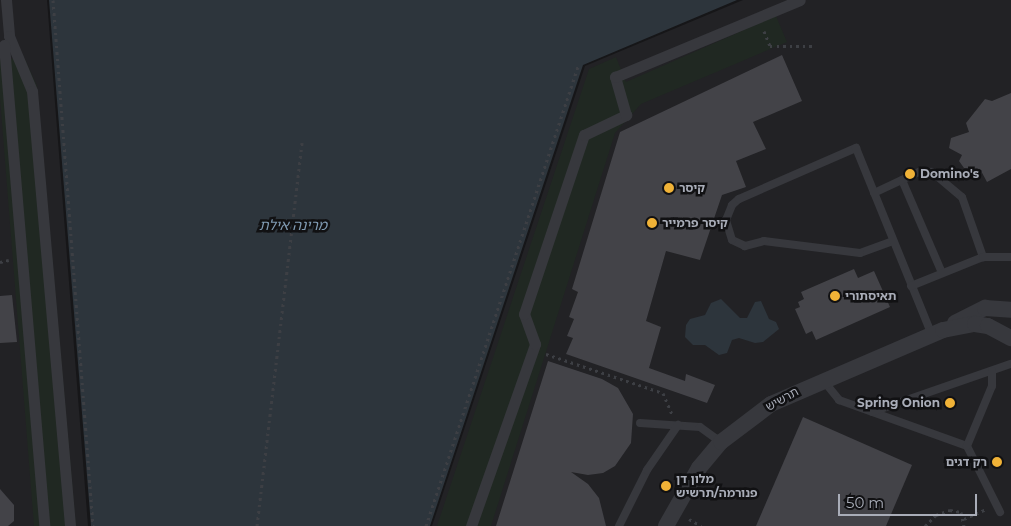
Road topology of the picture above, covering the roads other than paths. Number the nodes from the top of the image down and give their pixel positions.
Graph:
1 (6, 0) edge
2 (800, 0) edge
3 (5, 45) edge
4 (902, 180) junction
5 (874, 193) junction
6 (894, 241) junction
7 (983, 257) junction
8 (1011, 257) edge
9 (942, 273) junction
10 (911, 286) junction
11 (1011, 310) edge
12 (938, 332) junction
13 (1011, 338) edge
14 (1011, 364) edge
15 (992, 371) junction
16 (822, 380) junction
17 (872, 412) junction
18 (640, 423) dead end
19 (678, 425) junction
20 (722, 442) junction
21 (967, 446) junction
22 (998, 508) road end
23 (44, 526) edge
24 (70, 526) edge
25 (471, 526) edge
26 (619, 526) edge
27 (666, 526) edge

1 - 3 street
2 - 25 street
3 - 23 street
3 - 24 street
4 - 5 lane
4 - 7 lane
4 - 9 lane
5 - 6 lane
5 - 6 lane
6 - 10 lane
7 - 8 lane
7 - 9 lane
9 - 10 lane
10 - 12 lane
11 - 12 street, תרשיש
12 - 13 street, תרשיש
12 - 16 street, תרשיש
14 - 15 lane
15 - 17 lane
15 - 21 lane
16 - 17 lane
16 - 20 street, תרשיש
17 - 21 lane
18 - 19 lane
19 - 20 lane
19 - 26 lane
20 - 27 street, תרשיש
21 - 22 lane

